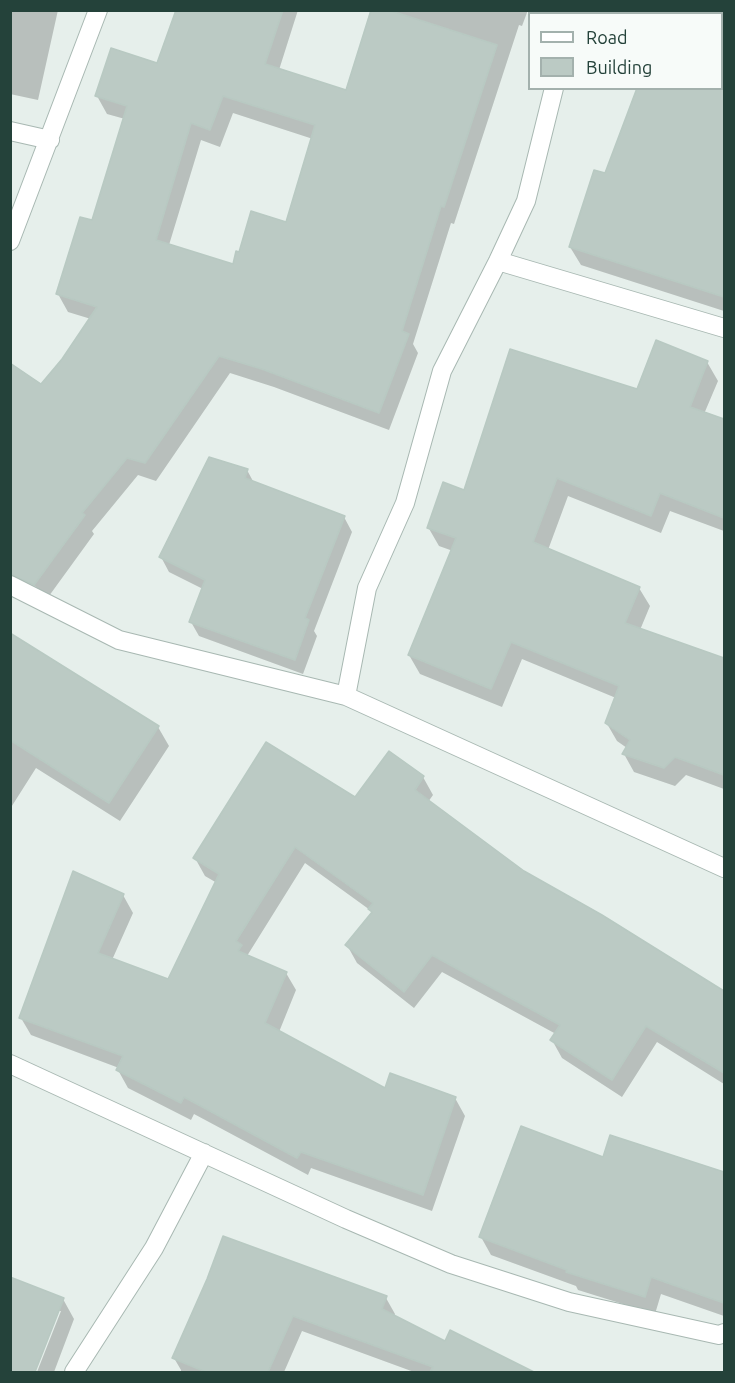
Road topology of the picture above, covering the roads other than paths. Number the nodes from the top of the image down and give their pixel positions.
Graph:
1 (98, 10) edge
2 (554, 90) edge
3 (10, 131) edge
4 (50, 140) junction
5 (10, 241) edge
6 (498, 261) junction
7 (724, 328) edge
8 (10, 585) edge
9 (346, 696) junction
10 (724, 868) edge
11 (10, 1064) edge
12 (204, 1153) junction
13 (724, 1333) edge
14 (74, 1372) edge

1 - 4 street
2 - 6 street
3 - 4 street
4 - 5 street
6 - 7 street
6 - 9 street
8 - 9 street
9 - 10 street
11 - 12 street
12 - 13 street
12 - 14 street

